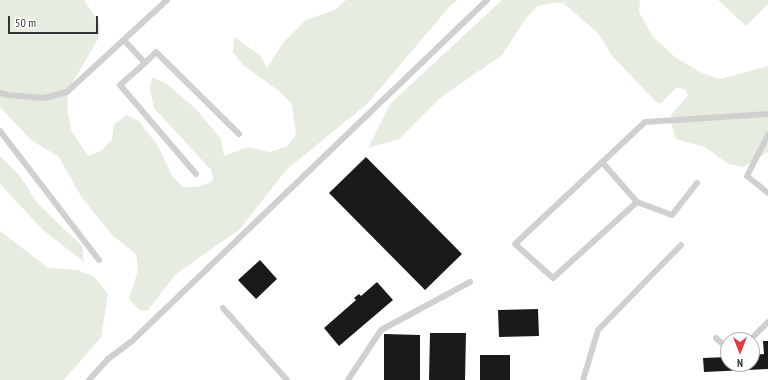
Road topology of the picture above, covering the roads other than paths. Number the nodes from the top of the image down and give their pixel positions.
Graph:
1 (167, 0) edge
2 (487, 0) edge
3 (124, 40) junction
4 (145, 63) junction
5 (0, 93) edge
6 (768, 114) edge
7 (0, 131) edge
8 (239, 134) dead end
9 (768, 135) edge
10 (602, 162) junction
11 (196, 174) dead end
12 (697, 183) dead end
13 (768, 193) edge
14 (637, 202) junction
15 (681, 245) dead end
16 (99, 260) dead end
17 (470, 282) dead end
18 (224, 308) dead end
19 (768, 322) edge
20 (758, 332) edge
21 (716, 338) dead end
22 (720, 342) edge
23 (89, 380) edge
24 (287, 380) edge
25 (348, 380) edge
26 (583, 380) edge

1 - 3 lane
2 - 23 lane
3 - 4 lane
3 - 5 lane
4 - 8 lane
4 - 11 lane
6 - 10 lane
7 - 16 lane
9 - 13 lane
10 - 14 lane
10 - 14 lane
12 - 14 lane
15 - 26 lane
17 - 25 lane
18 - 24 lane
19 - 20 lane
21 - 22 lane

